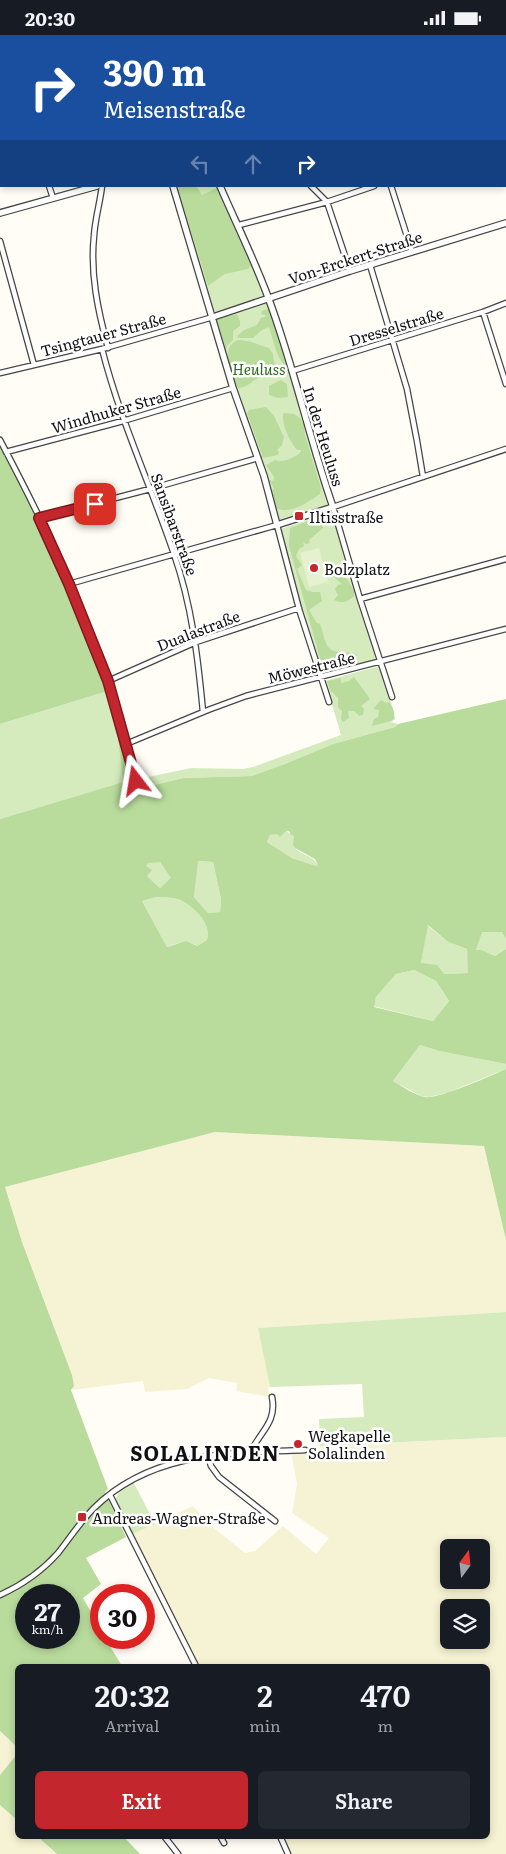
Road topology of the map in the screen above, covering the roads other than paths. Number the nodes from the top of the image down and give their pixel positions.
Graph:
1 (49, 187) edge
2 (93, 187) edge
3 (102, 187) edge
4 (173, 187) edge
5 (220, 187) edge
6 (312, 187) edge
7 (371, 187) edge
8 (391, 187) edge
9 (53, 198) junction
10 (327, 202) junction
11 (0, 213) edge
12 (506, 223) edge
13 (239, 225) junction
14 (0, 241) edge
15 (2, 252) edge
16 (412, 252) junction
17 (370, 265) junction
18 (350, 271) junction
19 (269, 298) junction
20 (506, 303) edge
21 (483, 312) junction
22 (213, 317) junction
23 (391, 340) junction
24 (108, 348) junction
25 (102, 349) junction
26 (34, 365) junction
27 (292, 371) junction
28 (0, 373) edge
29 (505, 375) edge
30 (506, 384) edge
31 (233, 388) junction
32 (123, 421) junction
33 (0, 440) edge
34 (506, 449) edge
35 (6, 452) junction
36 (258, 458) junction
37 (423, 477) junction
38 (150, 489) junction
39 (333, 507) junction
40 (39, 518) junction
41 (277, 525) junction
42 (175, 555) junction
43 (506, 559) edge
44 (69, 584) junction
45 (360, 599) junction
46 (299, 608) junction
47 (506, 629) edge
48 (196, 642) junction
49 (380, 663) junction
50 (321, 677) junction
51 (108, 681) junction
52 (392, 697) dead end
53 (329, 702) dead end
54 (203, 712) junction
55 (126, 745) junction
56 (136, 781) dead end
57 (272, 1397) dead end
58 (305, 1450) dead end
59 (251, 1451) junction
60 (208, 1456) junction
61 (110, 1495) junction
62 (275, 1521) dead end
63 (0, 1595) edge
64 (195, 1664) edge
65 (166, 1839) edge
66 (222, 1839) edge
67 (281, 1839) edge
68 (224, 1843) dead end
69 (178, 1854) edge
70 (288, 1854) edge

1 - 9 street
2 - 9 street
3 - 24 street
4 - 22 street
5 - 13 street, In der Heuluss
6 - 10 street
7 - 10 street
8 - 16 street
9 - 11 street
10 - 13 street
10 - 18 street
12 - 16 street, Von-Erckert-Straße
13 - 19 street, In der Heuluss
14 - 15 street
15 - 26 street
16 - 17 street, Von-Erckert-Straße
17 - 18 street, Von-Erckert-Straße
17 - 23 street
18 - 19 street, Von-Erckert-Straße
19 - 22 street, Von-Erckert-Straße
19 - 27 street, In der Heuluss
20 - 21 street, Dresselstraße
21 - 23 street, Dresselstraße
21 - 29 street
22 - 24 street, Tsingtauer Straße
22 - 31 street
23 - 27 street, Dresselstraße
23 - 37 street
24 - 25 street, Tsingtauer Straße
25 - 26 street, Tsingtauer Straße
25 - 32 street, Sansibarstraße
26 - 28 street, Tsingtauer Straße
27 - 39 street, In der Heuluss
29 - 30 street
31 - 32 street, Windhuker Straße
31 - 36 street
32 - 35 street, Windhuker Straße
32 - 38 street, Sansibarstraße
33 - 35 street
34 - 37 street
35 - 40 street
36 - 38 street
36 - 41 street
37 - 39 street
38 - 40 street
38 - 42 street, Sansibarstraße
39 - 41 street
39 - 45 street, In der Heuluss
40 - 44 street
41 - 42 street
41 - 46 street
42 - 44 street
42 - 48 street, Sansibarstraße
43 - 45 street
44 - 51 street
45 - 49 street, In der Heuluss
46 - 48 street, Dualastraße
46 - 50 street
47 - 49 street, Möwestraße
48 - 51 street, Dualastraße
48 - 54 street, Sansibarstraße
49 - 50 street, Möwestraße
49 - 52 street, In der Heuluss
50 - 53 street
50 - 54 street, Möwestraße
51 - 55 street
54 - 55 street, Möwestraße
55 - 56 street
57 - 59 street
58 - 59 street
59 - 60 street
60 - 61 street
60 - 62 street
61 - 63 street
61 - 64 street
65 - 69 street
66 - 68 street
67 - 70 street

